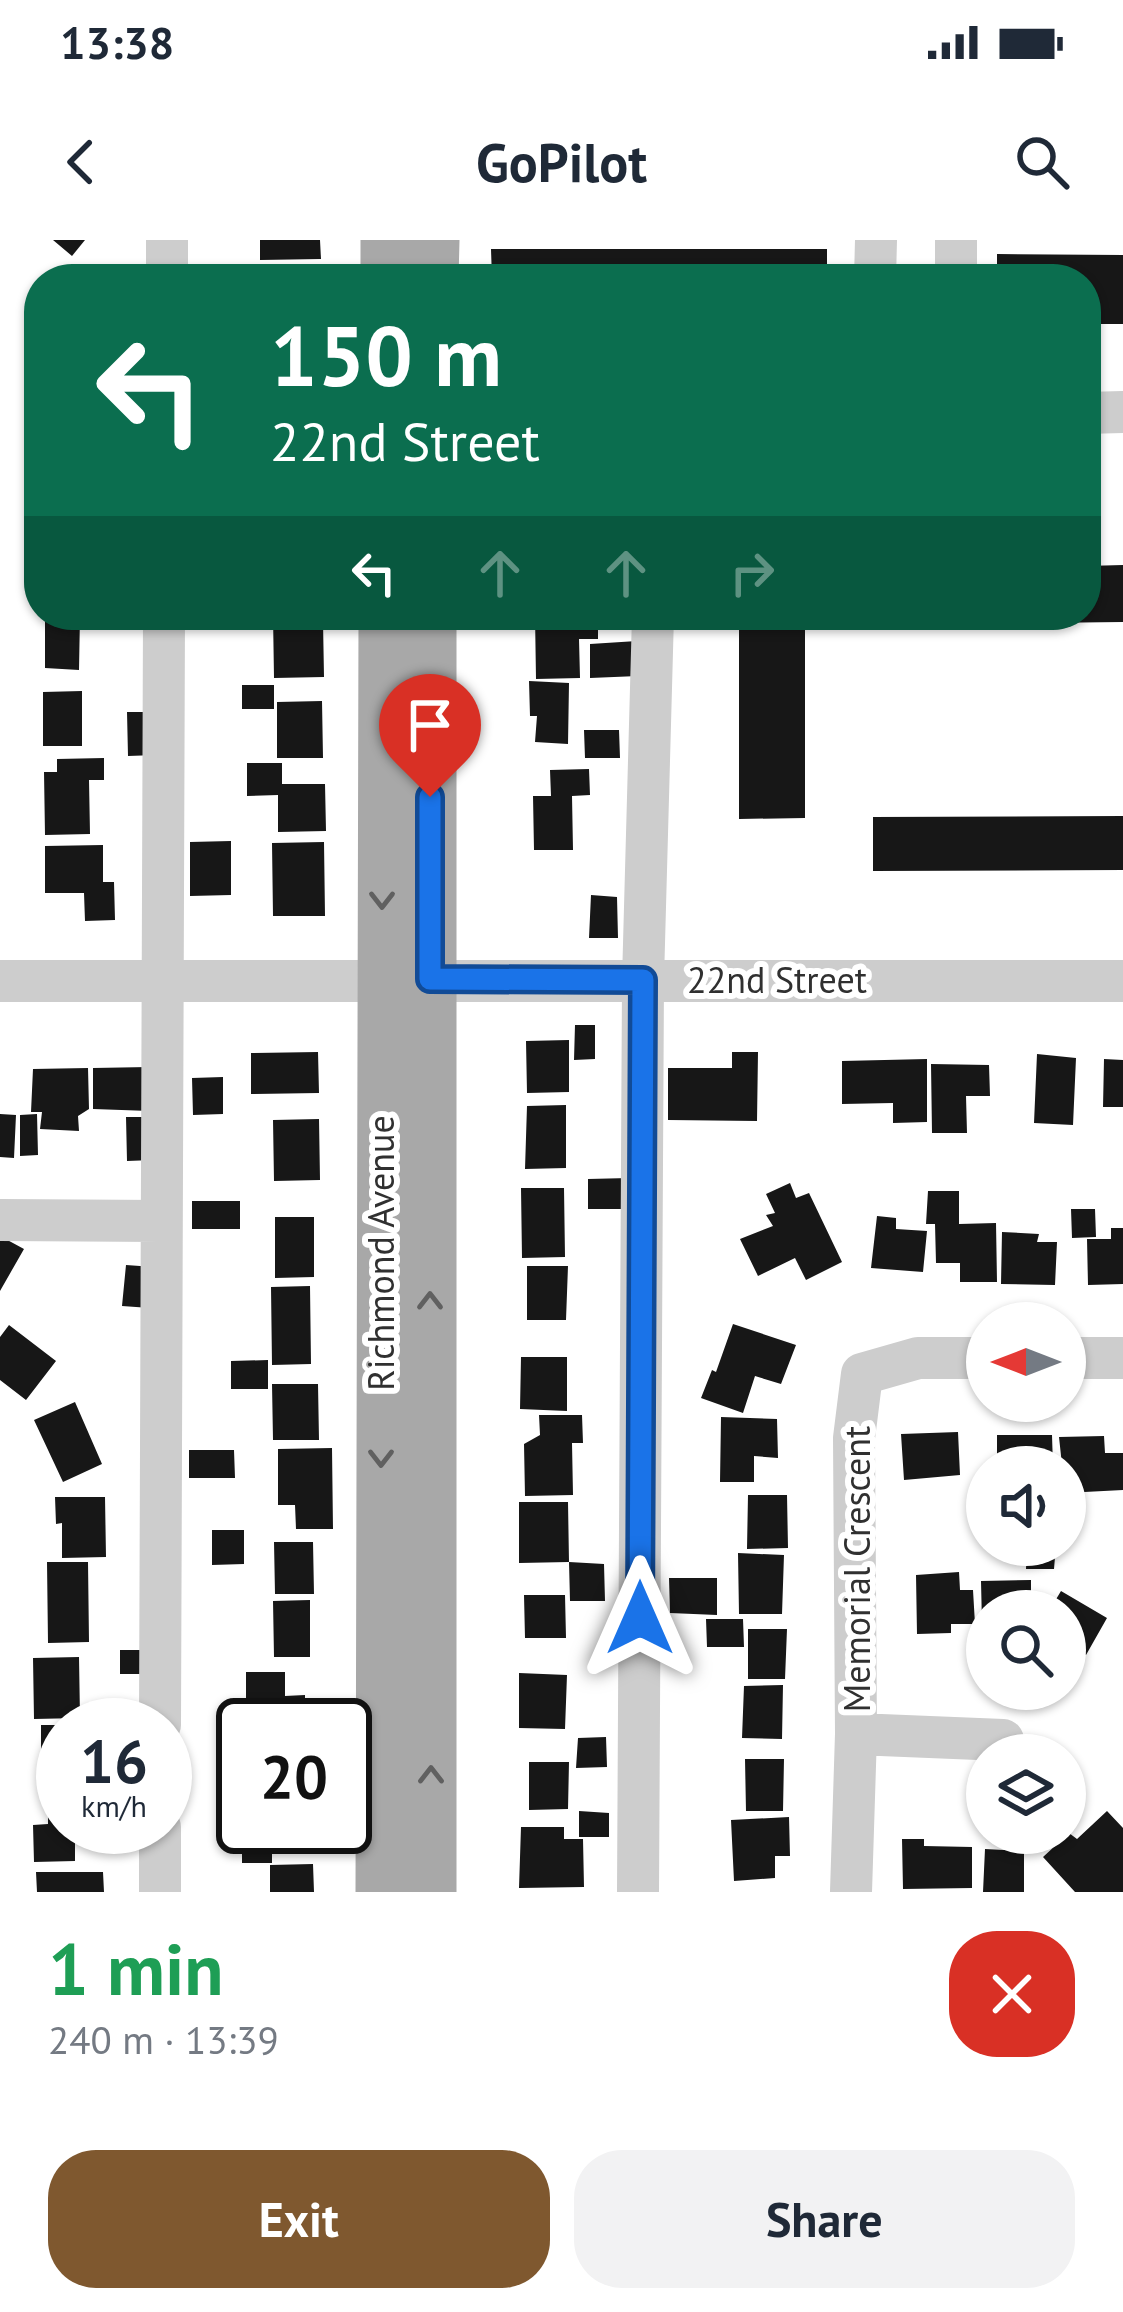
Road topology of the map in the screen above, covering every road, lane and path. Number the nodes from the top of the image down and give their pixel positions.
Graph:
1 (164, 630) edge
2 (385, 630) edge
3 (430, 630) edge
4 (653, 630) edge
5 (406, 978) junction
6 (643, 980) junction
7 (0, 981) edge
8 (161, 981) junction
9 (1123, 981) edge
10 (0, 1220) edge
11 (160, 1221) junction
12 (966, 1358) edge
13 (1086, 1358) edge
14 (1123, 1358) edge
15 (160, 1698) edge
16 (856, 1733) junction
17 (966, 1738) edge
18 (160, 1854) edge
19 (160, 1892) edge
20 (382, 1892) edge
21 (431, 1892) edge
22 (638, 1892) edge
23 (851, 1892) edge

1 - 8 street
2 -> 5 main road, Richmond Avenue
3 - 5 main road, Richmond Avenue
4 - 6 street
5 - 6 street, 22nd Street
5 - 8 street, 22nd Street
5 -> 20 main road, Richmond Avenue
21 -> 5 main road, Richmond Avenue
6 - 9 street, 22nd Street
6 - 22 street
7 - 8 street, 22nd Street
8 - 11 street
10 - 11 street
11 - 15 street
12 - 16 street, Memorial Crescent
13 - 14 street
16 - 17 street
16 - 23 street, Memorial Crescent
18 - 19 street

